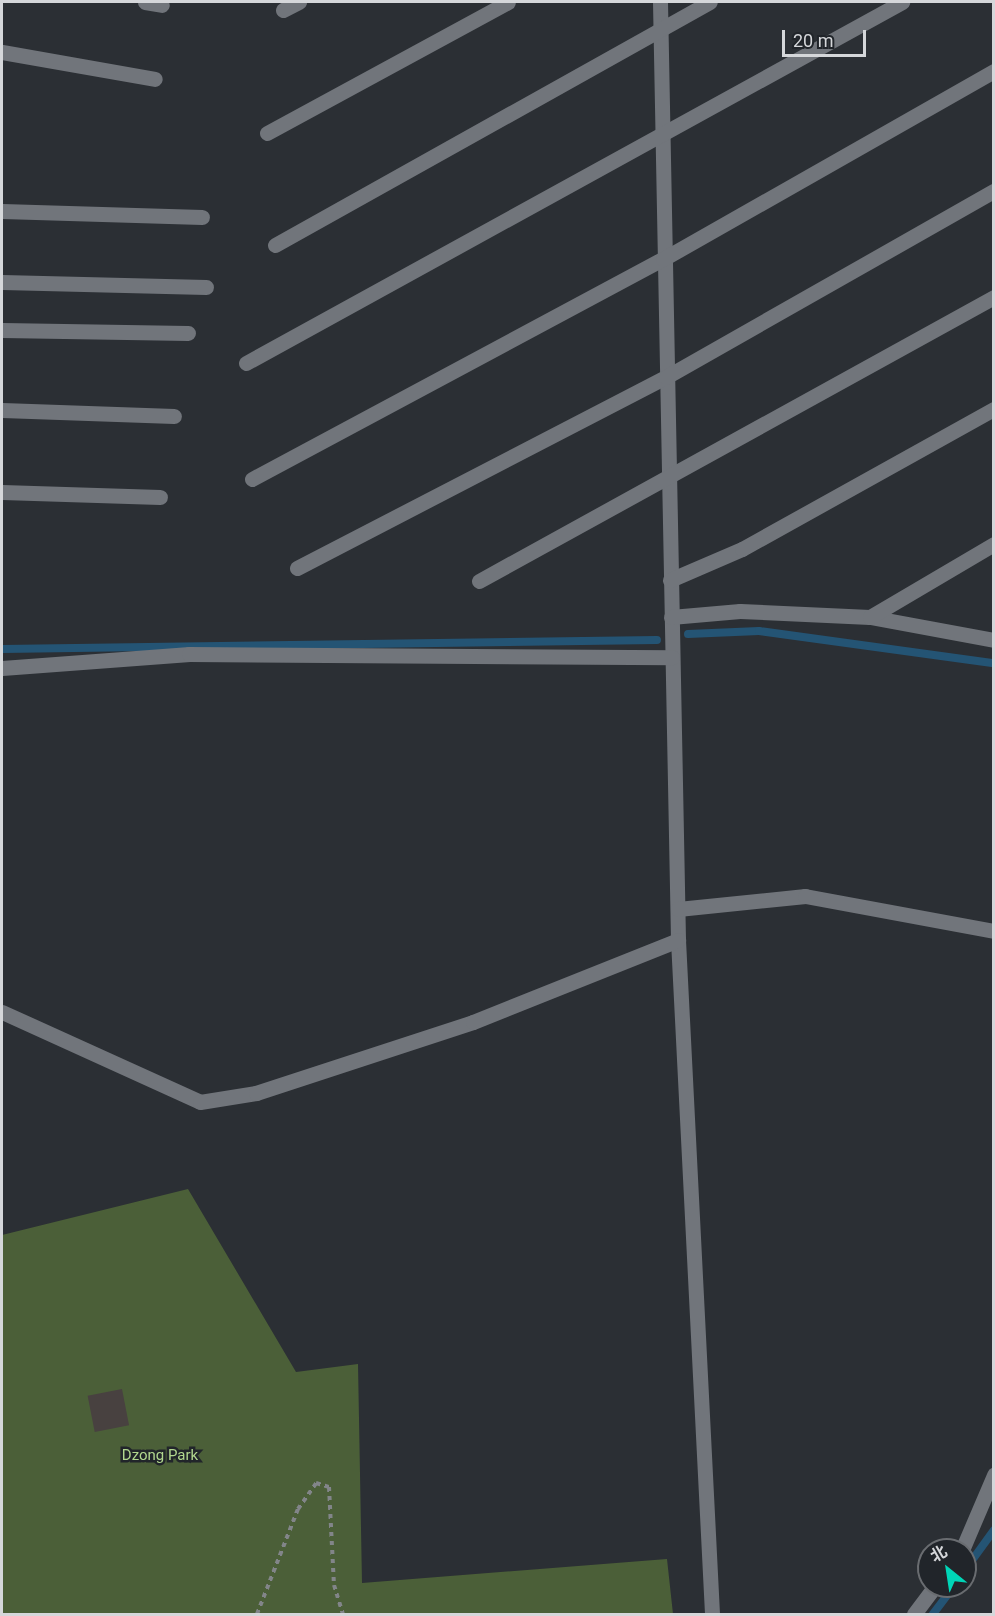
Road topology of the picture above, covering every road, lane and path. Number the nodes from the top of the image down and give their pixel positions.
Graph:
1 (145, 2) edge
2 (299, 2) edge
3 (508, 2) edge
4 (660, 2) edge
5 (710, 2) edge
6 (902, 2) edge
7 (162, 5) dead end
8 (284, 10) dead end
9 (661, 30) junction
10 (2, 52) edge
11 (993, 71) edge
12 (155, 79) dead end
13 (267, 133) dead end
14 (660, 134) junction
15 (993, 191) edge
16 (2, 211) edge
17 (202, 217) dead end
18 (274, 245) dead end
19 (663, 259) junction
20 (2, 282) edge
21 (206, 286) dead end
22 (993, 297) edge
23 (2, 330) edge
24 (188, 333) dead end
25 (246, 363) dead end
26 (666, 377) junction
27 (993, 409) edge
28 (2, 410) edge
29 (174, 416) dead end
30 (668, 473) junction
31 (252, 479) dead end
32 (2, 492) edge
33 (160, 497) dead end
34 (993, 544) edge
35 (297, 568) dead end
36 (670, 580) junction
37 (479, 581) dead end
38 (671, 617) junction
39 (870, 617) junction
40 (993, 640) edge
41 (672, 657) junction
42 (2, 668) edge
43 (678, 909) junction
44 (993, 931) edge
45 (678, 940) junction
46 (2, 1012) edge
47 (993, 1476) edge
48 (967, 1538) edge
49 (926, 1598) edge
50 (257, 1614) edge
51 (343, 1614) edge
52 (712, 1614) edge
53 (914, 1614) edge

1 - 7 street
2 - 8 street
3 - 13 street
4 - 9 street
5 - 9 street
6 - 14 street
9 - 14 street
9 - 18 street
10 - 12 street
11 - 19 street
14 - 19 street
14 - 25 street
15 - 26 street
16 - 17 street
19 - 26 street
19 - 31 street
20 - 21 street
22 - 30 street
23 - 24 street
26 - 30 street
26 - 35 street
27 - 36 street
28 - 29 street
30 - 36 street
30 - 37 street
32 - 33 street
34 - 39 street
36 - 38 street
38 - 39 street
38 - 41 street
39 - 40 street
41 - 42 street
41 - 43 street
43 - 44 street
43 - 45 street
45 - 46 street
45 - 52 street
47 - 48 street
49 - 53 street
50 - 51 path

